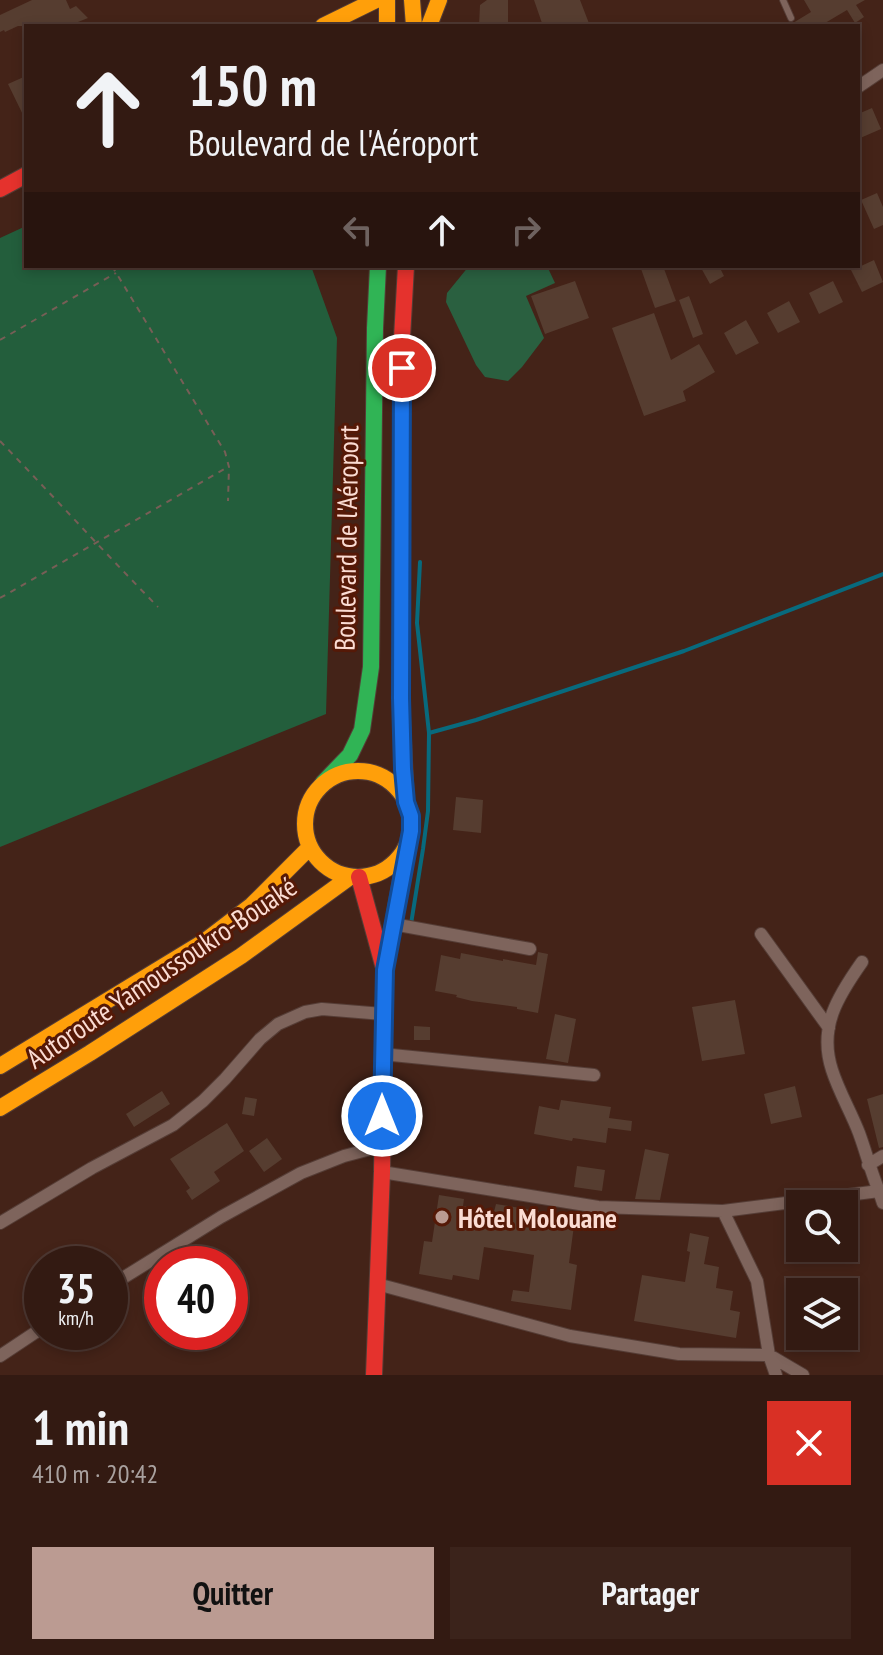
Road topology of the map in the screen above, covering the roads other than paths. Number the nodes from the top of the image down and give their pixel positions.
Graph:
1 (376, 0) edge
2 (387, 0) edge
3 (412, 0) edge
4 (439, 0) edge
5 (783, 0) edge
6 (791, 18) dead end
7 (333, 24) edge
8 (387, 24) edge
9 (414, 24) edge
10 (430, 24) edge
11 (883, 70) edge
12 (860, 86) edge
13 (24, 176) edge
14 (0, 189) edge
15 (378, 268) edge
16 (406, 268) edge
17 (323, 783) junction
18 (406, 802) junction
19 (407, 845) junction
20 (310, 847) junction
21 (354, 877) junction
22 (393, 924) junction
23 (761, 934) dead end
24 (530, 949) dead end
25 (862, 962) dead end
26 (385, 970) junction
27 (383, 1014) junction
28 (829, 1028) junction
29 (382, 1054) junction
30 (0, 1066) edge
31 (594, 1075) dead end
32 (0, 1108) edge
33 (382, 1146) junction
34 (883, 1156) edge
35 (868, 1165) junction
36 (382, 1172) junction
37 (881, 1197) edge
38 (723, 1211) junction
39 (0, 1223) edge
40 (128, 1275) edge
41 (377, 1284) junction
42 (24, 1340) edge
43 (769, 1355) junction
44 (0, 1356) edge
45 (374, 1375) edge
46 (776, 1375) edge
47 (803, 1375) edge

1 - 7 main road
2 - 8 main road
3 - 9 main road
4 - 10 main road
5 - 6 lane
11 - 12 street
13 - 14 main road
15 - 17 main road, Boulevard de l'Aéroport
16 - 18 main road, Boulevard de l'Aéroport
17 - 18 main road
17 - 20 main road
18 - 19 main road
19 - 21 main road
19 - 22 main road
20 - 21 main road
20 - 30 main road, Autoroute Yamoussoukro-Bouaké
21 - 26 main road
21 - 32 main road, Autoroute Yamoussoukro-Bouaké
22 - 24 street
22 - 26 main road
23 - 28 street
25 - 28 street
26 - 27 main road
27 - 29 main road
27 - 39 street
28 - 35 street
29 - 31 street
29 - 33 main road
33 - 36 main road
33 - 40 street
34 - 35 street
35 - 37 street
36 - 38 street
36 - 41 main road
37 - 38 street
38 - 43 street
41 - 43 street
41 - 45 main road
42 - 44 street
43 - 46 street
43 - 47 street

